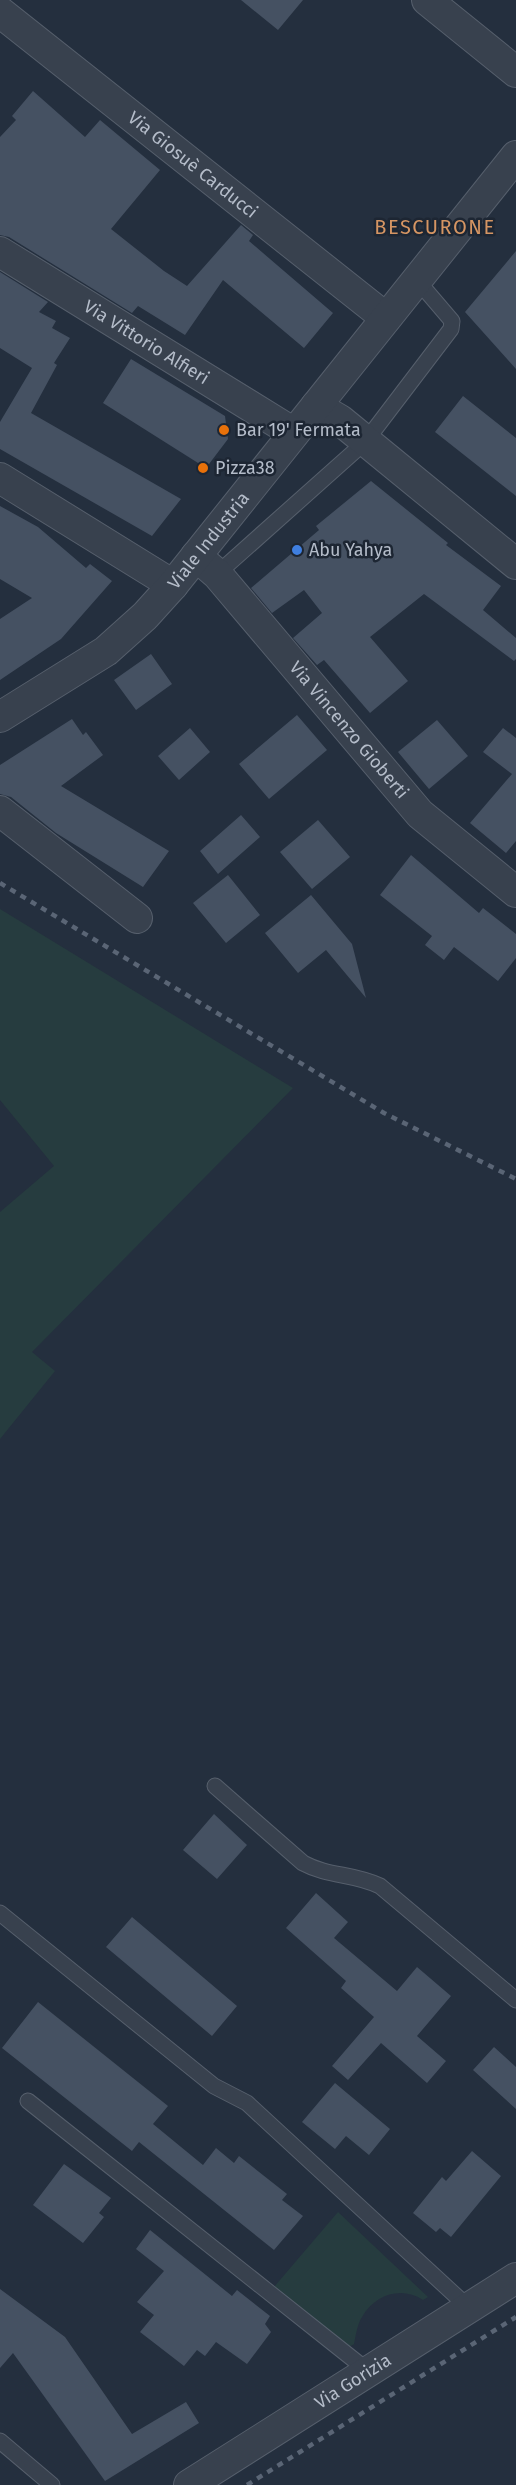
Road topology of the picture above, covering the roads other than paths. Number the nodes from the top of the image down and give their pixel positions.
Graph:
1 (427, 0) edge
2 (0, 12) edge
3 (516, 72) edge
4 (516, 156) edge
5 (0, 252) edge
6 (417, 280) junction
7 (386, 318) junction
8 (316, 406) junction
9 (294, 433) junction
10 (365, 442) junction
11 (0, 478) edge
12 (516, 564) edge
13 (207, 565) junction
14 (173, 585) junction
15 (0, 717) edge
16 (0, 811) edge
17 (516, 891) edge
18 (137, 918) dead end
19 (215, 1786) dead end
20 (0, 1913) edge
21 (516, 2000) edge
22 (28, 2101) dead end
23 (516, 2278) edge
24 (468, 2307) junction
25 (368, 2371) junction
26 (0, 2442) edge
27 (52, 2485) edge
28 (189, 2485) edge

1 - 3 street
2 - 7 street, Via Giosuè Carducci
4 - 6 street, Viale Industria
5 - 9 street, Via Vittorio Alfieri
6 - 7 street, Viale Industria
6 - 10 lane
7 - 8 street, Viale Industria
8 - 9 street, Viale Industria
8 - 10 street
9 - 13 street, Viale Industria
10 - 12 street
10 - 13 lane
11 - 14 street
13 - 14 street, Viale Industria
13 - 17 street, Via Vincenzo Gioberti
14 - 15 street, Viale Industria
16 - 18 street
19 - 21 lane
20 - 24 lane
22 - 25 lane
23 - 24 street, Via Gorizia
24 - 25 street, Via Gorizia
25 - 28 street, Via Gorizia
26 - 27 lane

